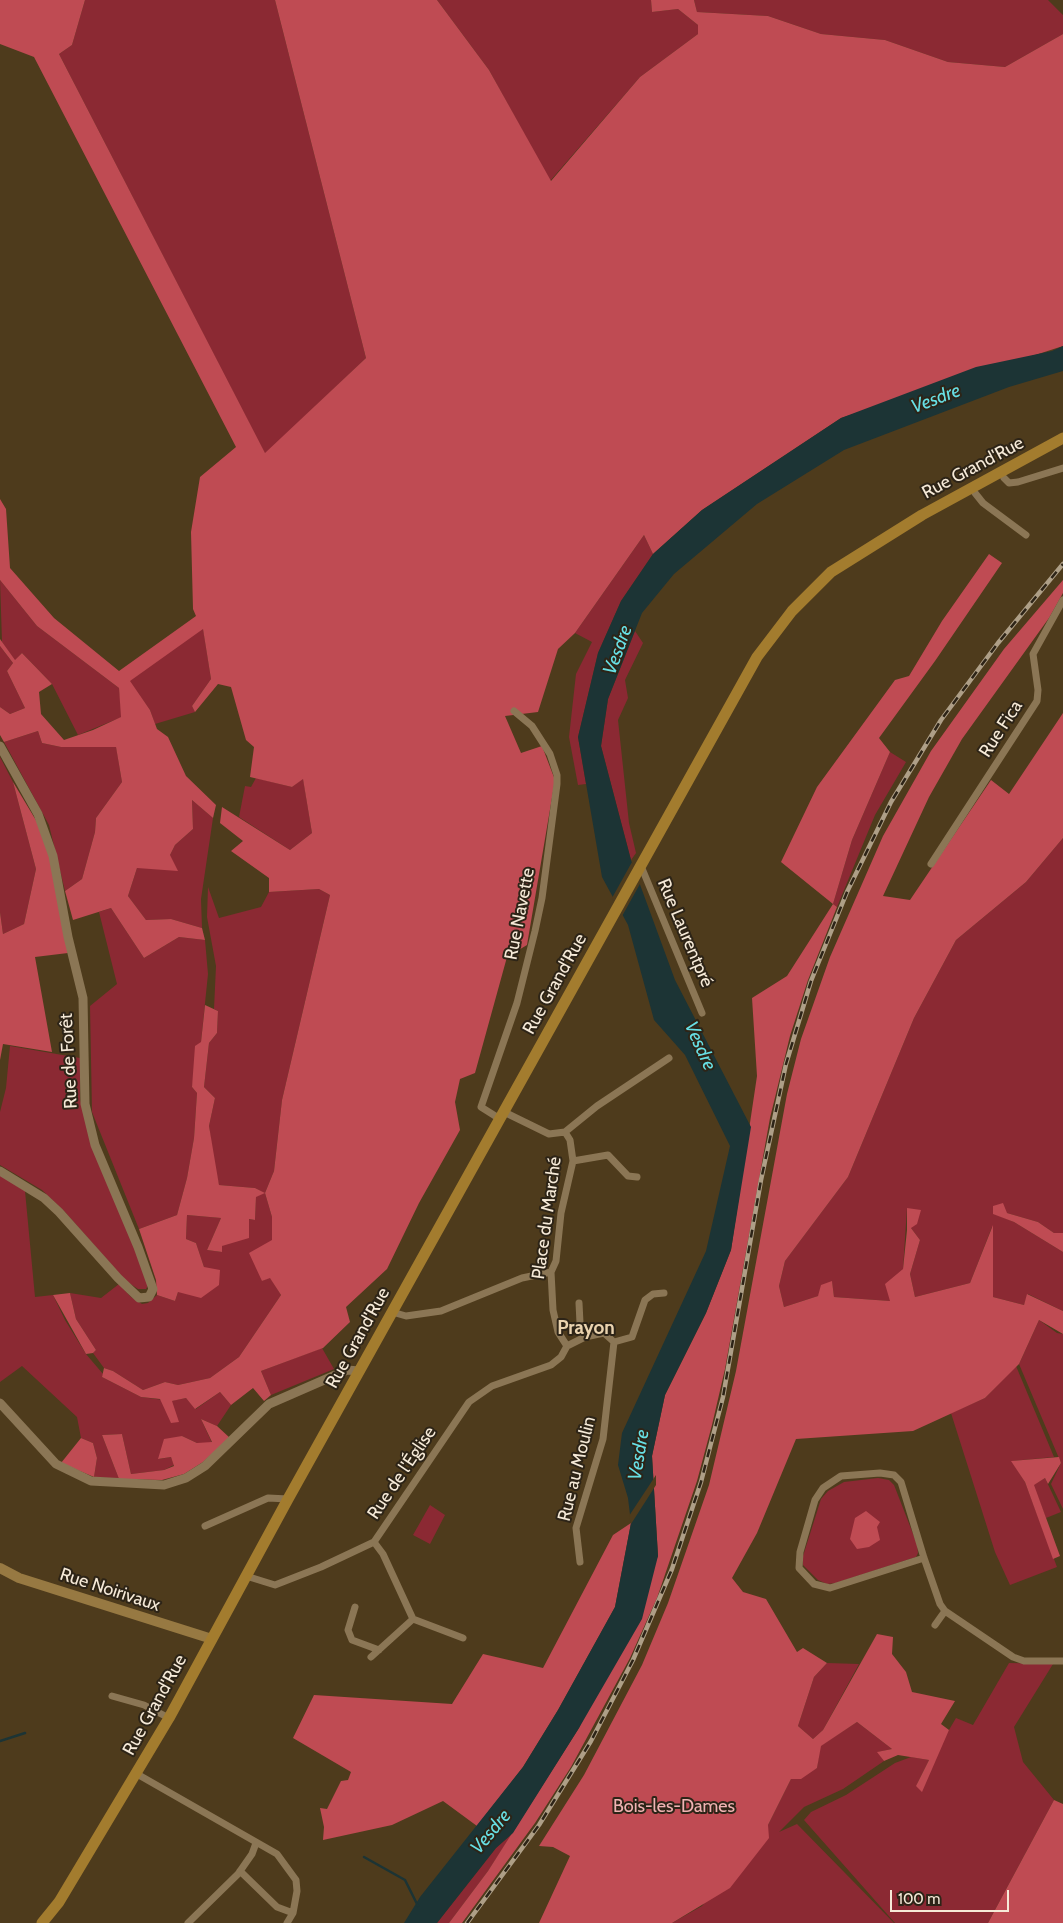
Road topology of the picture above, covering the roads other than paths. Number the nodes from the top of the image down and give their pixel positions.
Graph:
1 (1063, 438) edge
2 (1063, 445) edge
3 (1063, 468) edge
4 (1004, 478) junction
5 (975, 493) junction
6 (900, 530) junction
7 (1026, 535) dead end
8 (1063, 600) edge
9 (514, 712) dead end
10 (0, 746) edge
11 (931, 864) dead end
12 (639, 869) junction
13 (702, 1013) dead end
14 (669, 1058) dead end
15 (502, 1116) junction
16 (565, 1132) junction
17 (573, 1161) junction
18 (0, 1171) edge
19 (637, 1177) dead end
20 (551, 1272) junction
21 (664, 1292) dead end
22 (580, 1304) dead end
23 (392, 1312) junction
24 (585, 1336) junction
25 (614, 1342) junction
26 (567, 1346) junction
27 (359, 1371) junction
28 (0, 1403) edge
29 (288, 1499) junction
30 (205, 1526) dead end
31 (374, 1542) junction
32 (924, 1558) junction
33 (580, 1562) dead end
34 (0, 1568) edge
35 (246, 1576) junction
36 (355, 1606) dead end
37 (945, 1611) junction
38 (412, 1620) junction
39 (935, 1625) dead end
40 (463, 1638) dead end
41 (212, 1639) junction
42 (379, 1650) junction
43 (371, 1657) dead end
44 (1063, 1661) edge
45 (112, 1696) dead end
46 (169, 1718) junction
47 (137, 1774) junction
48 (256, 1843) junction
49 (240, 1871) junction
50 (293, 1913) junction
51 (42, 1923) edge
52 (188, 1923) edge
53 (287, 1923) edge

1 - 6 main road, Rue Grand'Rue
2 - 4 main road, Rue Grand'Rue
3 - 4 street
4 - 5 main road, Rue Grand'Rue
5 - 6 main road, Rue Grand'Rue
5 - 7 street, Rue Grand'Rue
6 - 12 main road, Rue Grand'Rue
8 - 11 street, Rue Fica
9 - 15 street, Rue Navette
10 - 18 street, Rue de Forêt
12 - 13 street, Rue Laurentpré
12 - 15 main road, Rue Grand'Rue
14 - 16 street
15 - 16 street
15 - 23 main road, Rue Grand'Rue
16 - 17 street, Place du Marché
17 - 19 street
17 - 20 street, Place du Marché
20 - 23 street
20 - 26 street, Place du Marché
21 - 25 street
22 - 24 street
23 - 27 main road, Rue Grand'Rue
24 - 25 street
24 - 26 street
25 - 33 street, Rue au Moulin
26 - 31 street, Rue de l'Église
27 - 28 street
27 - 29 main road, Rue Grand'Rue
29 - 30 street
29 - 35 main road, Rue Grand'Rue
31 - 35 street, Rue de l'Église
31 - 38 street
32 - 32 street
32 - 37 street
34 - 41 main road, Rue Noirivaux
35 - 41 main road, Rue Grand'Rue
36 - 42 street
37 - 39 street
37 - 44 street
38 - 40 street
38 - 42 street
41 - 46 main road, Rue Grand'Rue
42 - 43 street
45 - 46 street
46 - 47 main road, Rue Grand'Rue
47 - 48 street
47 - 51 main road, Rue Grand'Rue
48 - 49 street
48 - 50 street
49 - 50 street
49 - 52 street
50 - 53 street

